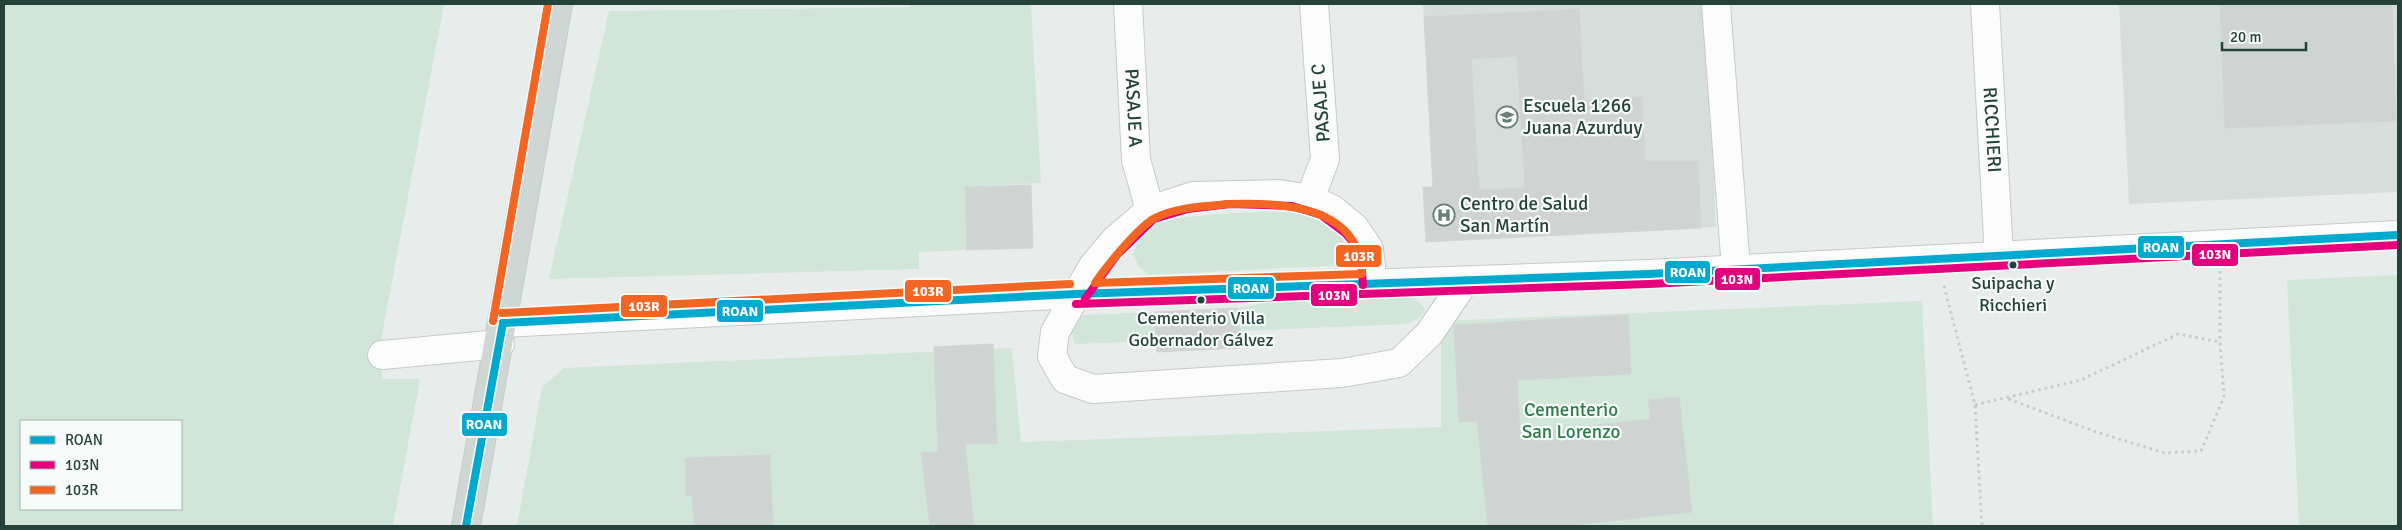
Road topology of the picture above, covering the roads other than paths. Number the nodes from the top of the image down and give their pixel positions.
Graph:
1 (558, 4) edge
2 (1128, 4) edge
3 (1314, 4) edge
4 (1716, 4) edge
5 (1985, 4) edge
6 (1310, 199) junction
7 (1150, 210) junction
8 (2398, 236) edge
9 (1998, 256) junction
10 (1736, 269) junction
11 (1465, 281) junction
12 (1373, 284) junction
13 (1076, 294) junction
14 (501, 333) junction
15 (382, 356) dead end
16 (466, 526) edge

1 - 14 main road
2 - 7 street, PASAJE A
3 - 6 street, PASAJE C
4 - 10 street
5 - 9 street, RICCHIERI
6 - 7 street
6 - 12 street
7 - 13 street
8 - 9 street
9 - 10 street
10 - 11 street
11 - 12 street
11 - 13 street
12 - 13 street
13 - 14 street
14 - 15 street
14 - 16 main road

